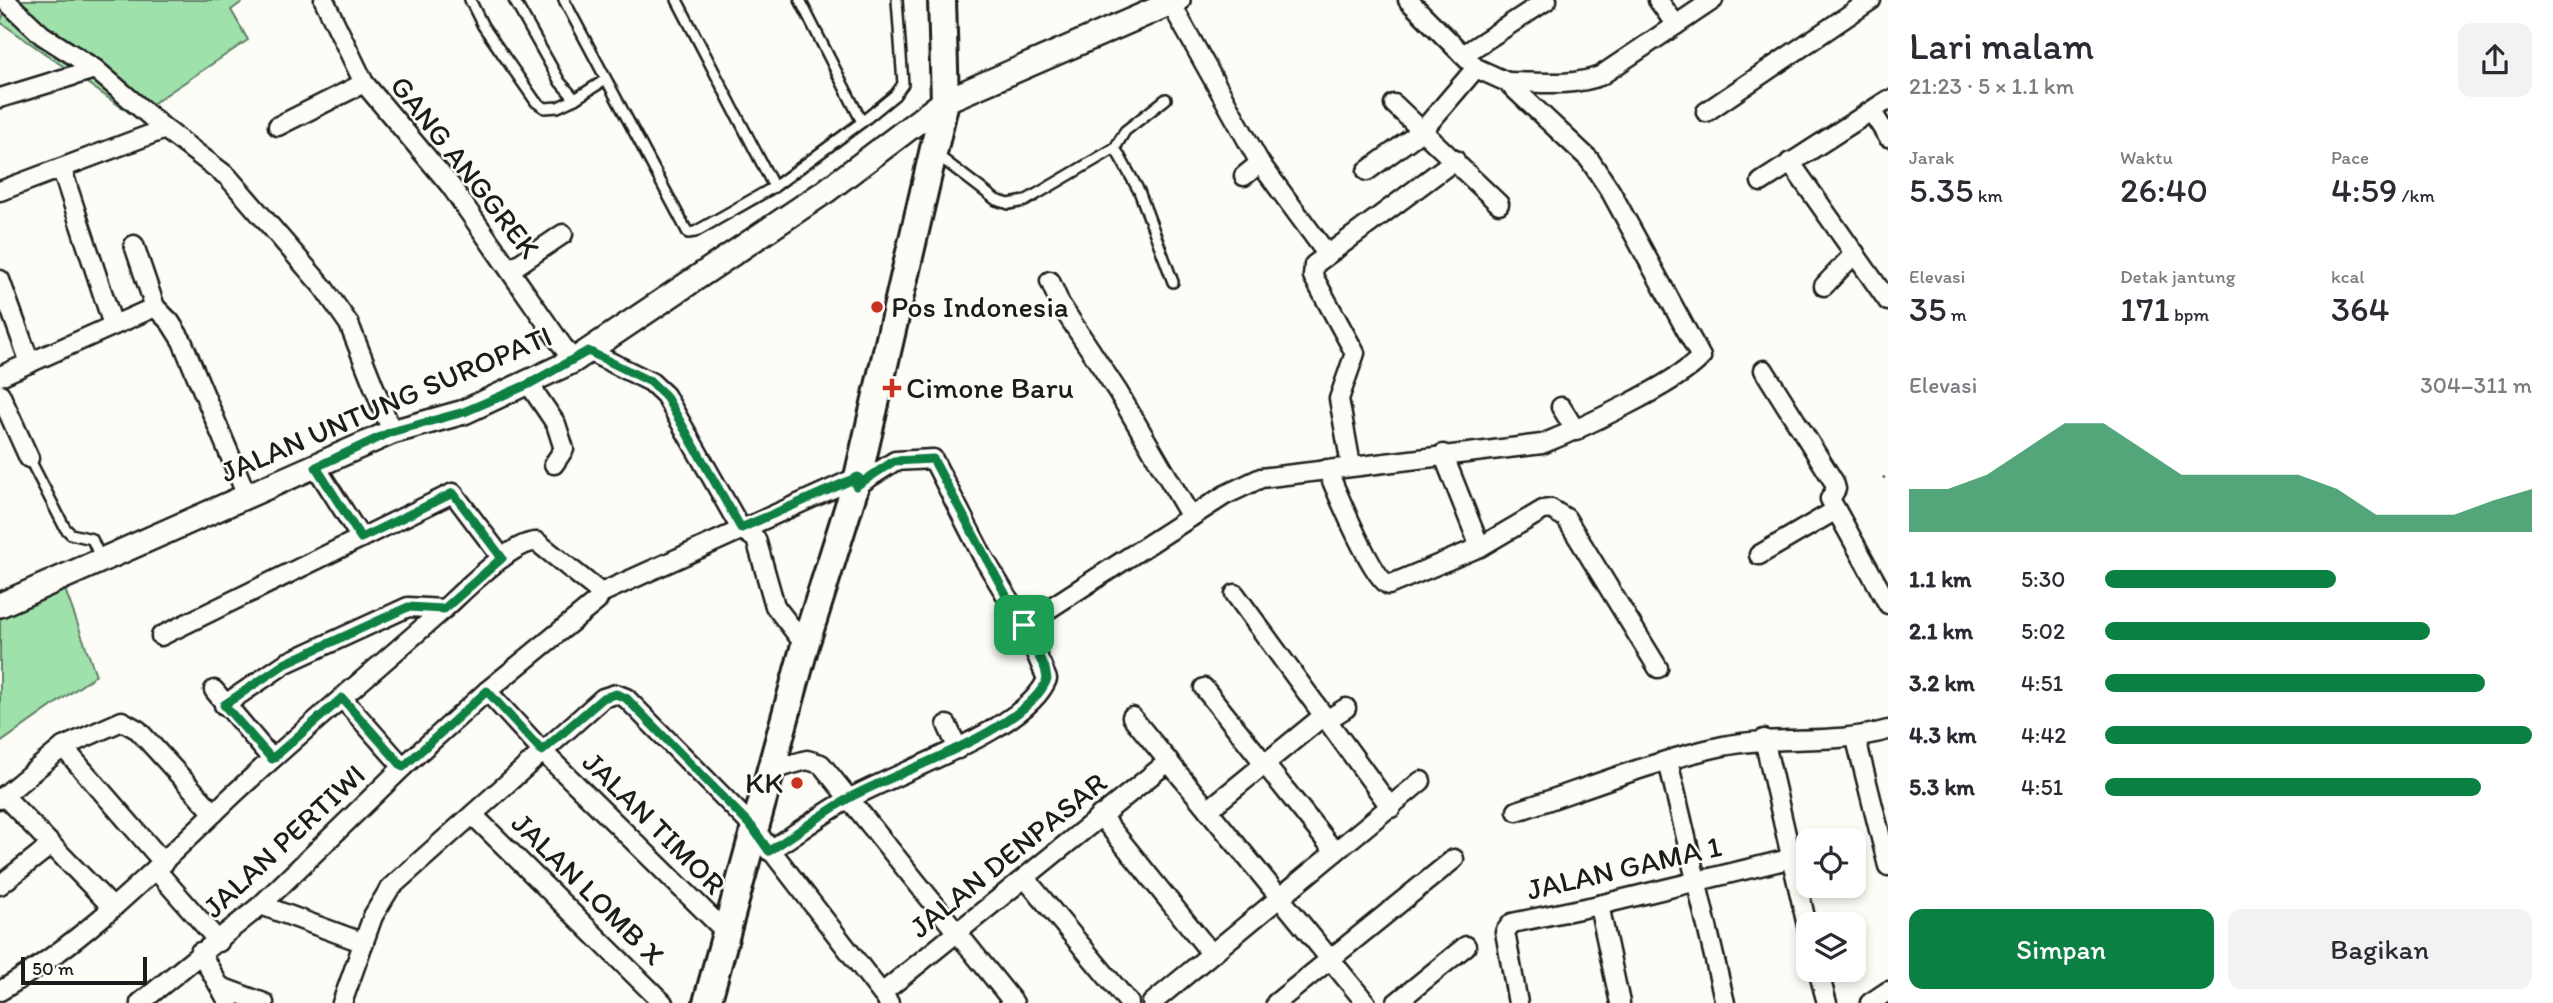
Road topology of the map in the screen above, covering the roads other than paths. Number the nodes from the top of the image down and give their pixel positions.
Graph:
1 (5, 0) edge
2 (324, 0) edge
3 (470, 0) edge
4 (514, 0) edge
5 (564, 0) edge
6 (677, 0) edge
7 (800, 0) edge
8 (897, 0) edge
9 (942, 0) edge
10 (1408, 0) edge
11 (1547, 0) edge
12 (1658, 0) edge
13 (1713, 0) edge
14 (1871, 0) edge
15 (1172, 2) edge
16 (1676, 25) junction
17 (1463, 55) junction
18 (1476, 68) junction
19 (94, 69) junction
20 (604, 80) junction
21 (1507, 82) junction
22 (364, 83) junction
23 (0, 98) edge
24 (575, 99) junction
25 (1166, 99) dead end
26 (1888, 100) edge
27 (945, 101) junction
28 (1394, 104) dead end
29 (1706, 112) dead end
30 (1872, 112) junction
31 (862, 122) junction
32 (278, 126) dead end
33 (165, 130) junction
34 (1423, 130) junction
35 (1888, 137) edge
36 (1115, 148) junction
37 (934, 152) junction
38 (1455, 160) junction
39 (1790, 162) junction
40 (1261, 163) junction
41 (62, 170) junction
42 (1367, 171) dead end
43 (1244, 176) dead end
44 (1761, 182) dead end
45 (774, 187) junction
46 (0, 191) edge
47 (1499, 204) dead end
48 (563, 234) dead end
49 (134, 245) dead end
50 (1854, 253) junction
51 (1327, 254) junction
52 (510, 270) junction
53 (0, 280) edge
54 (1050, 281) dead end
55 (1173, 282) dead end
56 (1824, 286) dead end
57 (1888, 301) edge
58 (155, 307) junction
59 (113, 325) junction
60 (581, 356) junction
61 (30, 363) junction
62 (1764, 370) dead end
63 (0, 376) edge
64 (529, 384) junction
65 (0, 394) edge
66 (1562, 407) dead end
67 (1576, 431) junction
68 (391, 432) junction
69 (1443, 454) junction
70 (29, 458) joint
71 (554, 464) dead end
72 (1351, 465) junction
73 (316, 467) junction
74 (1326, 469) junction
75 (857, 481) junction
76 (247, 496) junction
77 (1836, 510) junction
78 (1191, 517) junction
79 (741, 528) junction
80 (361, 538) junction
81 (1480, 547) junction
82 (1759, 555) dead end
83 (502, 558) junction
84 (102, 562) junction
85 (601, 593) junction
86 (1235, 594) dead end
87 (1888, 604) edge
88 (0, 605) edge
89 (444, 609) junction
90 (1024, 625) junction
91 (161, 636) dead end
92 (805, 645) junction
93 (1658, 668) dead end
94 (1204, 688) dead end
95 (487, 691) junction
96 (342, 698) junction
97 (1346, 708) dead end
98 (1132, 717) dead end
99 (1324, 719) junction
100 (947, 725) dead end
101 (1888, 730) edge
102 (1856, 739) junction
103 (1764, 740) junction
104 (63, 747) junction
105 (958, 749) junction
106 (542, 751) junction
107 (272, 759) junction
108 (1169, 761) junction
109 (1668, 761) junction
110 (1264, 763) junction
111 (403, 767) junction
112 (771, 770) junction
113 (1420, 781) dead end
114 (2, 797) edge
115 (850, 798) junction
116 (1391, 808) junction
117 (1208, 810) junction
118 (1517, 811) dead end
119 (214, 813) junction
120 (473, 815) junction
121 (1882, 815) edge
122 (1100, 816) junction
123 (752, 827) junction
124 (51, 845) junction
125 (769, 851) junction
126 (1335, 852) junction
127 (1454, 859) dead end
128 (1789, 859) junction
129 (1888, 866) edge
130 (160, 867) junction
131 (1025, 878) junction
132 (1694, 880) junction
133 (0, 885) edge
134 (1277, 898) junction
135 (261, 905) junction
136 (1599, 905) junction
137 (113, 908) junction
138 (1803, 912) edge
139 (726, 932) junction
140 (958, 932) junction
141 (219, 942) junction
142 (364, 943) junction
143 (1466, 946) dead end
144 (200, 952) junction
145 (1211, 953) junction
146 (1328, 960) junction
147 (1821, 982) edge
148 (0, 991) edge
149 (1888, 991) edge
150 (225, 995) edge
151 (886, 998) edge
152 (140, 1003) edge
153 (264, 1003) edge
154 (342, 1003) edge
155 (663, 1003) edge
156 (707, 1003) edge
157 (1014, 1003) edge
158 (1129, 1003) edge
159 (1152, 1003) edge
160 (1276, 1003) edge
161 (1366, 1003) edge
162 (1396, 1003) edge
163 (1518, 1003) edge
164 (1620, 1003) edge
165 (1725, 1003) edge
166 (1827, 1003) edge
167 (1870, 1003) edge

1 - 19 street
2 - 22 street, GANG ANGGREK
3 - 24 lane
4 - 24 lane
5 - 20 lane
6 - 45 lane
7 - 31 lane
8 - 31 lane
9 - 27 main road
10 - 17 street
11 - 17 street
12 - 16 street
13 - 16 street
14 - 29 street
15 - 27 street, JALAN UNTUNG SUROPATI
15 - 40 street
16 - 21 street
17 - 18 street
18 - 21 street
18 - 34 street
19 - 23 street
19 - 33 street
20 - 24 lane
20 - 45 lane
21 - 67 street
22 - 32 street
22 - 52 street, GANG ANGGREK
25 - 36 lane
26 - 30 street
27 - 37 main road
27 - 60 street, JALAN UNTUNG SUROPATI
28 - 34 street
30 - 35 street
30 - 39 street
31 - 45 lane
33 - 41 street
33 - 68 street
34 - 38 street
34 - 42 street
36 - 37 lane
36 - 55 lane
37 - 75 main road
38 - 47 street
38 - 51 street
39 - 44 street
39 - 50 street
40 - 43 street
40 - 51 street
41 - 46 street
41 - 59 street
48 - 52 street
49 - 58 street
50 - 56 street
50 - 57 street
51 - 72 street
52 - 60 street, GANG ANGGREK
53 - 61 street
54 - 78 street
58 - 59 street
58 - 76 street
59 - 61 street
60 - 64 street, JALAN UNTUNG SUROPATI
60 - 79 street
61 - 63 street
62 - 77 street
64 - 68 street, JALAN UNTUNG SUROPATI
64 - 71 street
65 - 70 street
66 - 67 street
67 - 69 street
68 - 73 street, JALAN UNTUNG SUROPATI
69 - 72 street
69 - 81 street
70 - 84 lane
72 - 74 street
73 - 76 street, JALAN UNTUNG SUROPATI
73 - 80 street
74 - 78 street
74 - 81 street
75 - 79 street
75 - 90 street
75 - 92 main road
76 - 84 street, JALAN UNTUNG SUROPATI
77 - 82 street
77 - 87 street
78 - 90 street
79 - 85 street
79 - 92 street
80 - 83 street
80 - 91 street
81 - 93 street
83 - 85 street
83 - 89 street
84 - 88 street, JALAN UNTUNG SUROPATI
85 - 95 street, JALAN PERTIWI
86 - 99 street
89 - 96 street
89 - 107 street
90 - 105 street
92 - 112 main road
94 - 110 street
95 - 106 street, JALAN TIMOR
95 - 111 street, JALAN PERTIWI
96 - 107 street
96 - 111 street
97 - 99 street
98 - 108 street
99 - 110 street
99 - 116 street
100 - 105 street
101 - 102 street
102 - 103 street
102 - 121 street
103 - 109 street
103 - 128 street
104 - 114 street
104 - 119 street
104 - 130 street
105 - 115 street
106 - 120 street
106 - 123 street
106 - 139 street, JALAN TIMOR
107 - 119 street
108 - 117 street
108 - 122 street, JALAN DENPASAR
109 - 118 street
109 - 132 street
110 - 117 street
110 - 126 street
111 - 135 street, JALAN PERTIWI
112 - 115 street
112 - 123 main road
113 - 116 street
114 - 124 street
115 - 125 street
115 - 140 street
116 - 126 street
117 - 134 street
119 - 130 street
120 - 142 street
120 - 155 street, JALAN LOMB X
121 - 129 street
122 - 131 street, JALAN DENPASAR
122 - 145 street
123 - 125 street
123 - 139 main road
124 - 133 street
124 - 137 street
125 - 151 street
126 - 134 street
127 - 146 street
128 - 132 street, JALAN GAMA 1
128 - 138 street
130 - 137 street
130 - 141 street
131 - 140 street, JALAN DENPASAR
131 - 158 street
132 - 136 street, JALAN GAMA 1
132 - 165 street
134 - 145 street
134 - 146 street
135 - 141 street, JALAN PERTIWI
135 - 142 street
136 - 163 street, JALAN GAMA 1
136 - 164 street
137 - 148 street
139 - 156 main road
140 - 151 street, JALAN DENPASAR
140 - 157 street
141 - 144 street, JALAN PERTIWI
142 - 154 street
143 - 162 street
144 - 150 street
144 - 152 street, JALAN PERTIWI
145 - 159 street
146 - 160 street
146 - 161 street
147 - 166 street
149 - 167 street
150 - 153 street

